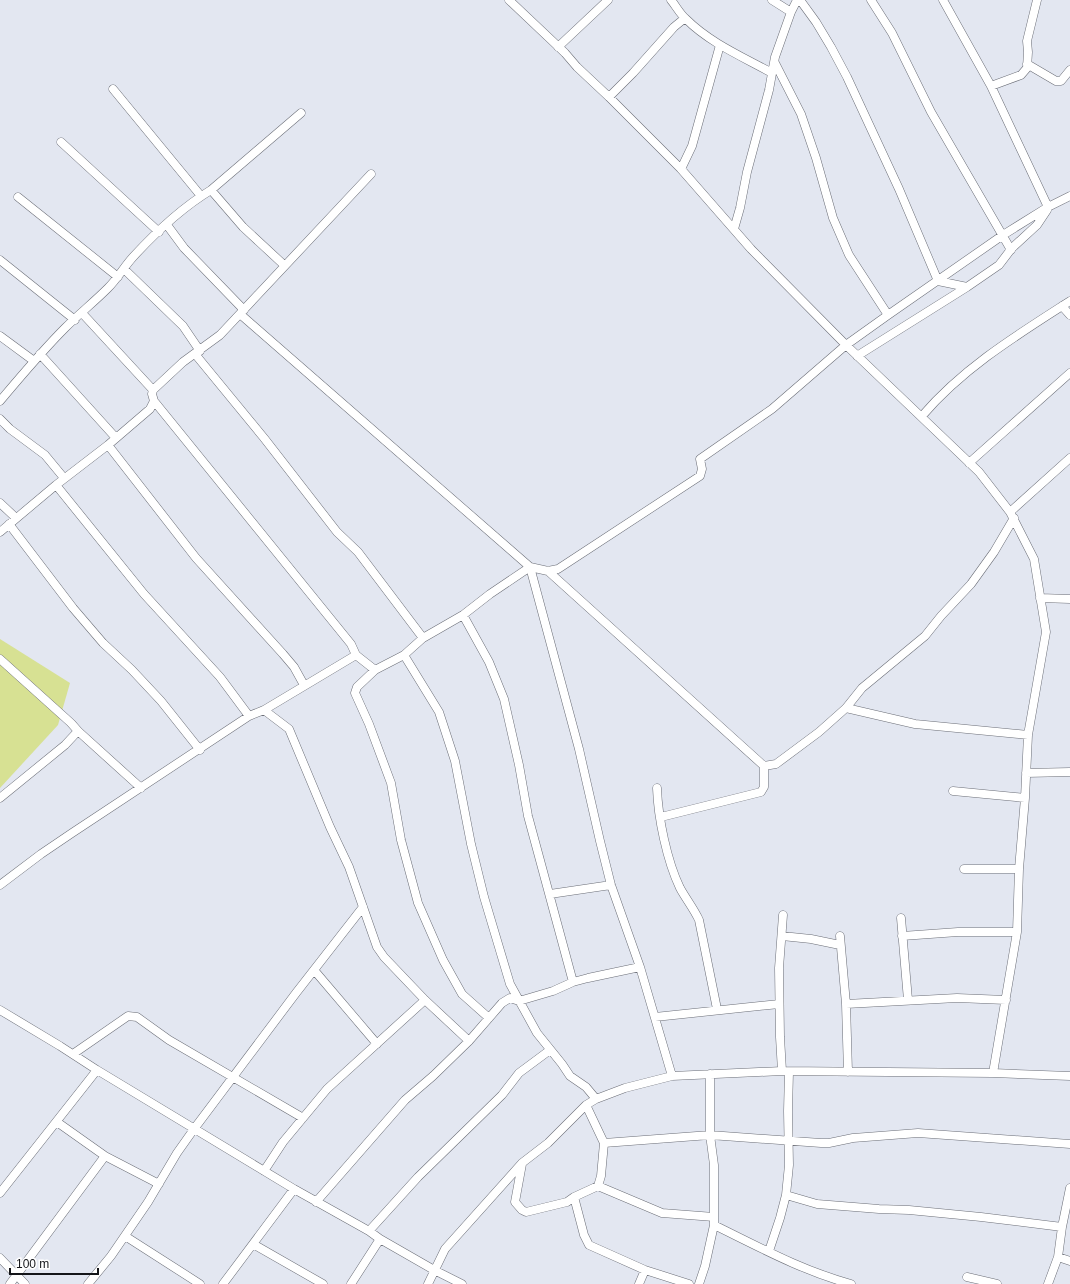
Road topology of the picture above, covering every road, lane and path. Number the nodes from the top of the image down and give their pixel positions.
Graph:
1 (509, 0) edge
2 (608, 0) edge
3 (671, 0) edge
4 (772, 0) edge
5 (796, 0) edge
6 (800, 0) edge
7 (871, 0) edge
8 (943, 0) edge
9 (1037, 0) edge
10 (791, 12) junction
11 (685, 18) junction
12 (720, 45) junction
13 (558, 47) junction
14 (775, 63) junction
15 (1027, 64) junction
16 (1070, 70) edge
17 (772, 73) junction
18 (991, 86) junction
19 (112, 89) dead end
20 (609, 97) junction
21 (301, 114) dead end
22 (61, 142) dead end
23 (681, 169) junction
24 (370, 174) dead end
25 (211, 190) junction
26 (201, 196) junction
27 (1070, 196) edge
28 (18, 197) dead end
29 (1048, 207) junction
30 (166, 225) junction
31 (734, 229) junction
32 (159, 232) junction
33 (1003, 236) junction
34 (1011, 250) junction
35 (0, 260) edge
36 (284, 265) junction
37 (124, 269) junction
38 (118, 277) junction
39 (938, 281) junction
40 (967, 286) junction
41 (1070, 301) edge
42 (1062, 306) junction
43 (242, 312) junction
44 (82, 313) junction
45 (888, 315) junction
46 (1070, 315) edge
47 (74, 320) junction
48 (0, 336) edge
49 (846, 345) junction
50 (197, 353) junction
51 (40, 354) junction
52 (857, 356) junction
53 (34, 361) junction
54 (1070, 373) edge
55 (153, 390) junction
56 (0, 401) edge
57 (154, 401) junction
58 (922, 416) junction
59 (0, 420) edge
60 (116, 438) junction
61 (108, 445) junction
62 (1070, 458) edge
63 (969, 463) junction
64 (64, 478) junction
65 (56, 485) junction
66 (0, 503) edge
67 (1012, 515) junction
68 (16, 518) junction
69 (9, 524) junction
70 (0, 532) edge
71 (530, 567) junction
72 (548, 572) junction
73 (1040, 598) junction
74 (1070, 599) edge
75 (463, 615) junction
76 (423, 638) junction
77 (356, 655) junction
78 (404, 655) junction
79 (0, 660) edge
80 (375, 670) junction
81 (304, 684) junction
82 (846, 708) junction
83 (264, 710) junction
84 (250, 716) junction
85 (78, 731) junction
86 (1028, 735) junction
87 (200, 750) junction
88 (764, 766) junction
89 (1070, 772) edge
90 (1026, 773) junction
91 (141, 788) junction
92 (657, 788) dead end
93 (953, 791) dead end
94 (0, 798) edge
95 (1025, 798) junction
96 (660, 817) junction
97 (964, 868) dead end
98 (1019, 869) junction
99 (0, 885) edge
100 (611, 885) junction
101 (550, 894) junction
102 (363, 907) junction
103 (784, 915) dead end
104 (901, 918) dead end
105 (1017, 932) junction
106 (782, 936) junction
107 (840, 936) dead end
108 (902, 936) junction
109 (840, 945) junction
110 (640, 967) junction
111 (314, 970) junction
112 (573, 982) junction
113 (425, 1000) junction
114 (908, 1000) junction
115 (1006, 1000) junction
116 (519, 1001) junction
117 (779, 1004) junction
118 (846, 1004) junction
119 (0, 1010) edge
120 (717, 1010) junction
121 (655, 1017) junction
122 (488, 1018) junction
123 (469, 1041) junction
124 (377, 1044) junction
125 (550, 1050) junction
126 (73, 1054) junction
127 (97, 1070) junction
128 (786, 1072) junction
129 (848, 1072) junction
130 (993, 1073) junction
131 (710, 1074) junction
132 (672, 1076) junction
133 (1070, 1076) edge
134 (234, 1077) junction
135 (596, 1099) junction
136 (586, 1105) junction
137 (303, 1118) junction
138 (57, 1122) junction
139 (194, 1129) junction
140 (710, 1135) junction
141 (789, 1140) junction
142 (604, 1143) junction
143 (1070, 1144) edge
144 (105, 1156) junction
145 (522, 1163) junction
146 (264, 1171) junction
147 (159, 1184) junction
148 (598, 1186) junction
149 (1070, 1188) edge
150 (294, 1189) junction
151 (0, 1194) edge
152 (786, 1195) junction
153 (574, 1197) junction
154 (316, 1202) junction
155 (714, 1221) junction
156 (1062, 1227) junction
157 (369, 1231) junction
158 (125, 1236) junction
159 (380, 1239) junction
160 (253, 1244) junction
161 (769, 1251) junction
162 (1058, 1257) junction
163 (0, 1258) edge
164 (1070, 1261) edge
165 (434, 1270) junction
166 (646, 1270) junction
167 (16, 1275) junction
168 (967, 1277) dead end
169 (10, 1284) edge
170 (25, 1284) edge
171 (88, 1284) edge
172 (200, 1284) edge
173 (223, 1284) edge
174 (323, 1284) edge
175 (351, 1284) edge
176 (428, 1284) edge
177 (462, 1284) edge
178 (639, 1284) edge
179 (690, 1284) edge
180 (699, 1284) edge
181 (851, 1284) edge
182 (997, 1284) edge
183 (1048, 1284) edge

1 - 13 street
2 - 13 street
3 - 11 street
4 - 10 street
5 - 10 street
6 - 39 street
7 - 33 street
8 - 18 street
9 - 15 street
10 - 14 street
11 - 12 street
11 - 20 street
12 - 17 street
12 - 23 street
13 - 20 street
14 - 17 street
14 - 45 street
15 - 16 street
15 - 18 street
17 - 31 street
18 - 29 street
19 - 26 street
20 - 23 street
21 - 25 street
22 - 32 street
23 - 31 street
24 - 36 street
25 - 26 street
25 - 36 street
26 - 30 street
27 - 29 street
28 - 38 street
29 - 33 street
29 - 34 street
30 - 32 street
30 - 43 street
31 - 49 street
32 - 37 street
33 - 34 street
33 - 39 street
34 - 40 street
35 - 47 street
36 - 43 street
37 - 38 street
37 - 50 street
38 - 44 street
39 - 40 street
39 - 45 street
40 - 52 street
41 - 42 street
42 - 46 street
42 - 58 street
43 - 50 street
43 - 71 street
44 - 47 street
44 - 55 street
45 - 49 street
47 - 51 street
48 - 53 street
49 - 52 street
49 - 72 street
50 - 55 street
50 - 76 street
51 - 53 street
51 - 60 street
52 - 58 street
53 - 56 street
54 - 63 street
55 - 57 street
57 - 60 street
57 - 77 street
58 - 63 street
59 - 64 street
60 - 61 street
61 - 64 street
61 - 81 street
62 - 67 street
63 - 67 street
64 - 65 street
65 - 68 street
65 - 84 street
66 - 68 street
67 - 73 street
67 - 82 street
68 - 69 street
69 - 70 street
69 - 87 street
71 - 72 street
71 - 75 street
71 - 100 street
72 - 88 street
73 - 74 street
73 - 86 street
75 - 76 street
75 - 101 street
76 - 78 street
77 - 80 street
77 - 81 street
78 - 80 street
78 - 116 street
79 - 85 street
80 - 122 street
81 - 83 street
82 - 86 street
82 - 88 street
83 - 84 street
83 - 102 street
84 - 87 street
85 - 91 street
85 - 94 street
86 - 90 street
87 - 91 street
88 - 96 street
89 - 90 street
90 - 95 street
91 - 99 street
92 - 96 street
93 - 95 street
95 - 98 street
96 - 120 street
97 - 98 street
98 - 105 street
100 - 101 street
100 - 110 street
101 - 112 street
102 - 111 street
102 - 113 street
103 - 106 street
104 - 108 street
105 - 108 street
105 - 115 street
106 - 109 street
106 - 117 street
107 - 109 street
108 - 114 street
109 - 118 street
110 - 112 street
110 - 121 street
111 - 124 street
111 - 134 street
112 - 116 street
113 - 123 street
113 - 124 street
114 - 115 street
114 - 118 street
115 - 130 street
116 - 122 street
116 - 125 street
117 - 120 street
117 - 128 street
118 - 129 street
119 - 126 street
120 - 121 street
121 - 132 street
122 - 123 street
123 - 154 street
124 - 137 street
125 - 135 street
125 - 157 street
126 - 127 street
126 - 134 street
127 - 138 street
127 - 139 street
128 - 129 street
128 - 131 street
128 - 141 street
129 - 130 street
130 - 133 street
131 - 132 street
131 - 140 street
132 - 135 street
134 - 137 street
134 - 139 street
135 - 136 street
136 - 142 street
136 - 145 street
137 - 146 street
138 - 144 street
138 - 151 street
139 - 146 street
139 - 147 street
140 - 141 street
140 - 142 street
140 - 155 street
141 - 143 street
141 - 152 street
142 - 148 street
144 - 147 street
144 - 167 street
145 - 153 street
145 - 165 street
146 - 150 street
147 - 158 street
148 - 153 street
148 - 155 street
149 - 156 street
150 - 154 street
150 - 160 street
152 - 156 street
152 - 161 street
153 - 166 street
154 - 157 street
155 - 161 street
155 - 180 street
156 - 162 street
157 - 159 street
158 - 171 street
158 - 172 street
159 - 165 street
159 - 175 street
160 - 173 street
160 - 174 street
161 - 181 street
162 - 164 street
162 - 183 street
163 - 167 street
165 - 176 street
165 - 177 street
166 - 178 street
166 - 179 street
167 - 169 street
167 - 170 street
168 - 182 street

